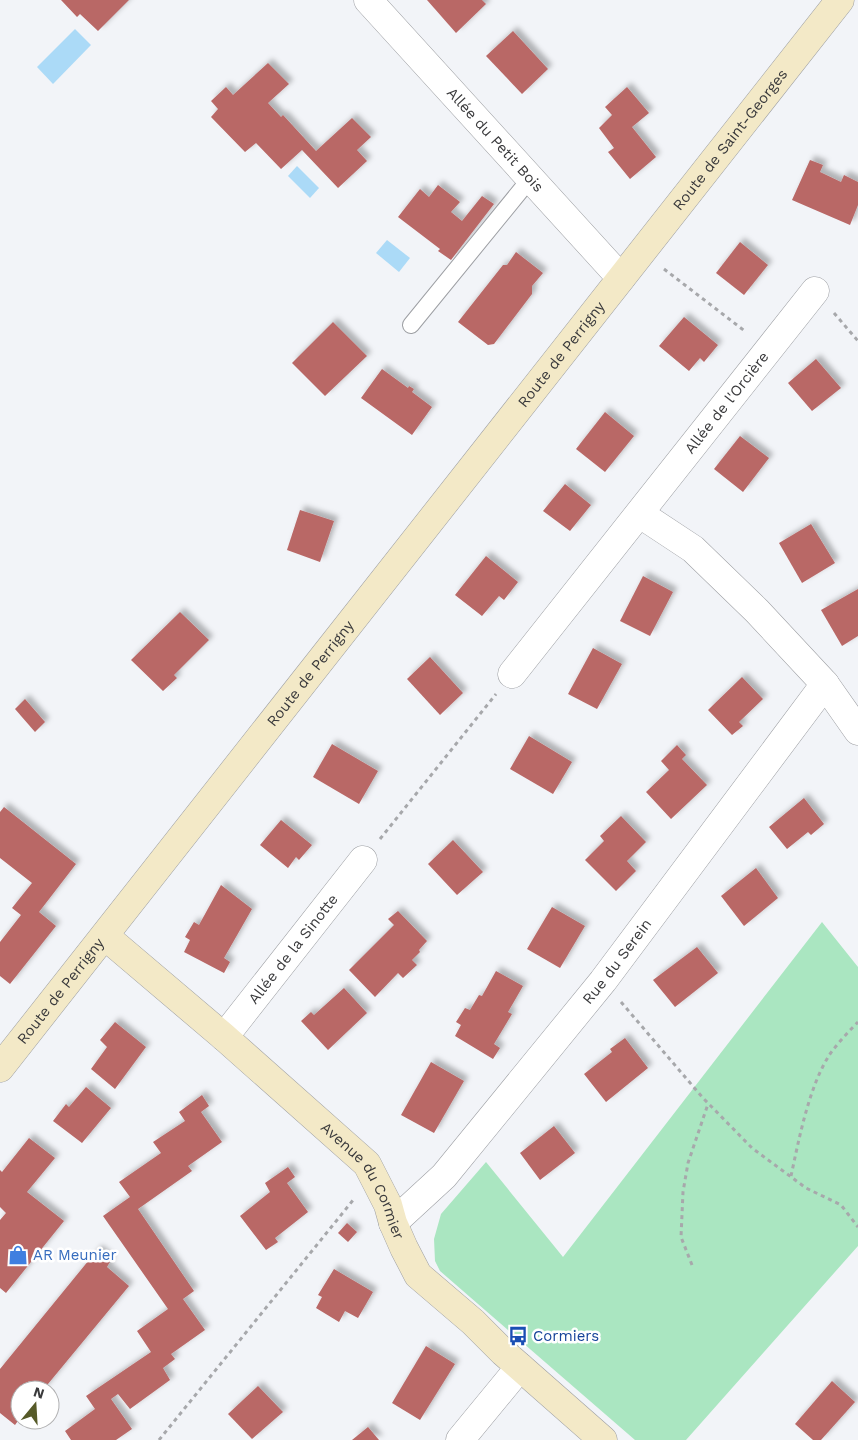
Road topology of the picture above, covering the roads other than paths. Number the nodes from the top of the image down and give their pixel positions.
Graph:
1 (368, 0) edge
2 (840, 0) edge
3 (530, 178) junction
4 (621, 278) junction
5 (815, 292) road end
6 (410, 325) dead end
7 (640, 514) junction
8 (512, 674) road end
9 (825, 684) junction
10 (858, 730) edge
11 (363, 860) road end
12 (105, 936) junction
13 (224, 1038) junction
14 (0, 1068) edge
15 (393, 1222) junction
16 (520, 1367) junction
17 (460, 1440) edge
18 (603, 1440) edge

1 - 3 street, Allée du Petit Bois
2 - 4 main road, Route de Saint-Georges
3 - 4 street, Allée du Petit Bois
3 - 6 lane
4 - 12 main road, Route de Perrigny
5 - 7 street, Allée de l'Orcière
7 - 8 street, Allée de l'Orcière
7 - 9 street
9 - 10 street
9 - 15 street, Rue du Serein
11 - 13 street, Allée de la Sinotte
12 - 13 main road, Avenue du Cormier
12 - 14 main road, Route de Perrigny
13 - 15 main road, Avenue du Cormier
15 - 16 main road, Avenue du Cormier
16 - 17 street
16 - 18 main road, Avenue du Cormier

